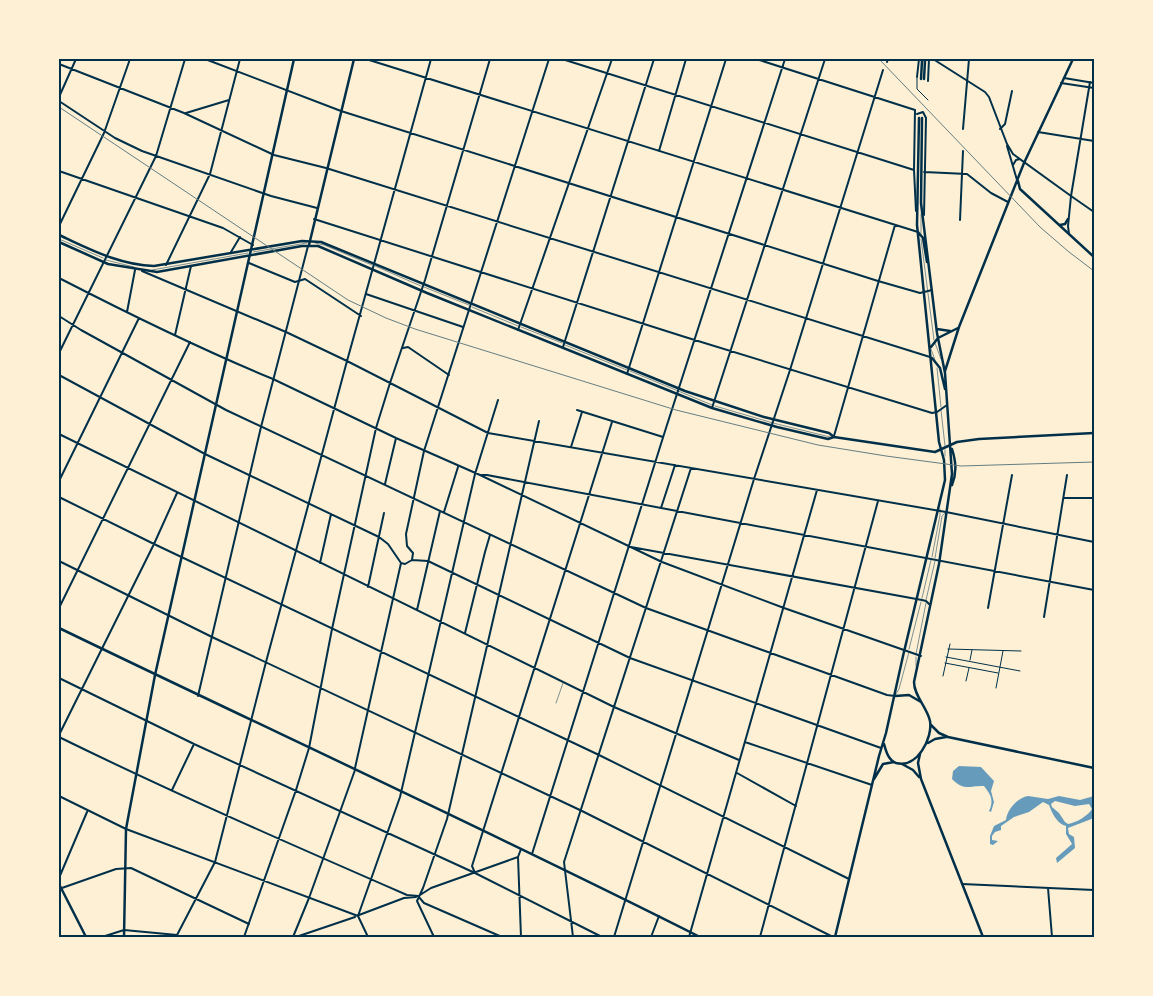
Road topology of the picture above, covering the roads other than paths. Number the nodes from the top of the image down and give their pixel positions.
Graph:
1 (76, 59) edge
2 (130, 59) edge
3 (185, 59) edge
4 (205, 59) edge
5 (240, 59) edge
6 (294, 59) edge
7 (354, 59) edge
8 (366, 59) edge
9 (431, 59) edge
10 (490, 59) edge
11 (549, 59) edge
12 (562, 59) edge
13 (612, 59) edge
14 (654, 59) edge
15 (686, 59) edge
16 (726, 59) edge
17 (756, 59) edge
18 (785, 59) edge
19 (825, 59) edge
20 (929, 59) edge
21 (933, 59) edge
22 (969, 59) edge
23 (1073, 59) edge
24 (922, 60) edge
25 (59, 64) edge
26 (783, 68) junction
27 (72, 69) junction
28 (237, 70) junction
29 (883, 70) dead end
30 (607, 73) junction
31 (426, 77) junction
32 (921, 78) joint
33 (1064, 78) junction
34 (818, 79) junction
35 (966, 80) junction
36 (928, 81) dead end
37 (1090, 82) junction
38 (1094, 82) edge
39 (1061, 83) junction
40 (646, 86) junction
41 (120, 88) junction
42 (1089, 88) junction
43 (1094, 88) edge
44 (287, 91) junction
45 (1012, 91) dead end
46 (480, 94) junction
47 (676, 95) junction
48 (875, 96) junction
49 (59, 97) edge
50 (229, 100) junction
51 (928, 100) dead end
52 (59, 101) edge
53 (712, 107) junction
54 (170, 108) junction
55 (341, 111) junction
56 (532, 111) junction
57 (184, 113) junction
58 (921, 118) junction
59 (765, 123) junction
60 (588, 128) junction
61 (1000, 129) junction
62 (105, 130) junction
63 (963, 130) dead end
64 (222, 131) junction
65 (1038, 132) junction
66 (410, 133) junction
67 (800, 134) junction
68 (1081, 139) junction
69 (628, 141) junction
70 (1094, 141) edge
71 (1007, 144) junction
72 (463, 151) junction
73 (659, 151) junction
74 (857, 151) junction
75 (963, 151) dead end
76 (274, 155) junction
77 (156, 156) junction
78 (1020, 159) junction
79 (694, 162) junction
80 (1024, 163) junction
81 (1013, 166) junction
82 (514, 167) junction
83 (326, 168) junction
84 (914, 170) junction
85 (59, 171) edge
86 (924, 172) junction
87 (210, 174) junction
88 (962, 174) junction
89 (83, 179) junction
90 (747, 179) junction
91 (1018, 180) junction
92 (569, 184) junction
93 (395, 190) junction
94 (783, 190) junction
95 (264, 194) junction
96 (611, 196) junction
97 (1071, 196) junction
98 (135, 199) junction
99 (1009, 202) junction
100 (921, 203) junction
101 (447, 207) junction
102 (317, 208) junction
103 (840, 208) junction
104 (1094, 212) edge
105 (916, 213) junction
106 (924, 216) junction
107 (190, 218) junction
108 (676, 218) junction
109 (1068, 218) junction
110 (314, 219) junction
111 (960, 220) dead end
112 (498, 222) junction
113 (895, 225) junction
114 (1058, 225) junction
115 (59, 226) edge
116 (918, 232) junction
117 (729, 234) junction
118 (921, 234) junction
119 (59, 235) edge
120 (1070, 236) junction
121 (240, 237) junction
122 (550, 239) junction
123 (380, 240) junction
124 (59, 241) edge
125 (309, 243) junction
126 (764, 244) junction
127 (252, 250) junction
128 (594, 252) junction
129 (231, 253) junction
130 (432, 256) junction
131 (1094, 257) edge
132 (105, 259) junction
133 (249, 263) junction
134 (823, 263) junction
135 (166, 265) junction
136 (191, 266) junction
137 (374, 266) junction
138 (929, 266) junction
139 (135, 270) junction
140 (142, 271) junction
141 (482, 272) junction
142 (659, 273) junction
143 (59, 278) edge
144 (299, 281) junction
145 (878, 281) junction
146 (423, 287) junction
147 (532, 287) junction
148 (932, 288) junction
149 (711, 289) junction
150 (186, 290) junction
151 (926, 292) junction
152 (88, 293) junction
153 (366, 294) junction
154 (746, 300) junction
155 (578, 302) junction
156 (471, 306) junction
157 (415, 311) junction
158 (127, 312) junction
159 (238, 312) junction
160 (958, 315) dead end
161 (59, 316) edge
162 (360, 316) junction
163 (963, 317) junction
164 (139, 318) junction
165 (805, 319) junction
166 (73, 324) junction
167 (644, 324) junction
168 (519, 326) junction
169 (464, 327) junction
170 (959, 327) junction
171 (937, 328) junction
172 (951, 331) junction
173 (286, 332) junction
174 (175, 336) junction
175 (862, 337) junction
176 (938, 338) junction
177 (695, 340) junction
178 (190, 342) junction
179 (935, 342) junction
180 (564, 344) junction
181 (930, 347) junction
182 (402, 348) junction
183 (731, 350) junction
184 (122, 352) junction
185 (59, 353) edge
186 (932, 358) junction
187 (227, 360) junction
188 (347, 361) junction
189 (936, 362) junction
190 (943, 363) junction
191 (790, 370) junction
192 (629, 371) junction
193 (945, 373) junction
194 (59, 375) edge
195 (449, 375) junction
196 (273, 378) junction
197 (171, 379) junction
198 (390, 383) junction
199 (848, 387) junction
200 (945, 390) junction
201 (678, 391) junction
202 (100, 398) junction
203 (498, 400) dead end
204 (217, 405) junction
205 (713, 405) junction
206 (946, 405) junction
207 (438, 407) junction
208 (335, 408) junction
209 (941, 409) junction
210 (577, 410) dead end
211 (582, 412) junction
212 (937, 412) junction
213 (539, 421) dead end
214 (612, 422) junction
215 (773, 423) junction
216 (149, 424) junction
217 (261, 427) junction
218 (376, 428) junction
219 (488, 432) junction
220 (1094, 433) edge
221 (59, 434) edge
222 (663, 437) junction
223 (396, 438) junction
224 (834, 438) junction
225 (534, 440) junction
226 (78, 443) junction
227 (950, 445) junction
228 (571, 447) junction
229 (945, 447) junction
230 (941, 450) junction
231 (424, 451) junction
232 (602, 453) junction
233 (205, 454) junction
234 (322, 456) junction
235 (944, 460) junction
236 (656, 462) junction
237 (675, 465) junction
238 (458, 466) junction
239 (128, 468) junction
240 (691, 468) junction
241 (249, 474) junction
242 (475, 474) junction
243 (480, 475) junction
244 (1012, 475) dead end
245 (366, 476) junction
246 (1067, 476) dead end
247 (754, 479) junction
248 (59, 482) edge
249 (525, 482) junction
250 (384, 485) junction
251 (817, 490) junction
252 (177, 493) junction
253 (590, 494) junction
254 (59, 496) edge
255 (522, 496) junction
256 (1064, 498) junction
257 (1094, 498) edge
258 (414, 499) junction
259 (194, 501) junction
260 (878, 501) junction
261 (309, 503) junction
262 (642, 504) junction
263 (661, 508) junction
264 (440, 510) junction
265 (678, 511) junction
266 (939, 511) junction
267 (444, 512) junction
268 (946, 512) junction
269 (384, 513) dead end
270 (330, 514) junction
271 (104, 519) junction
272 (464, 522) junction
273 (740, 522) junction
274 (238, 523) junction
275 (580, 523) junction
276 (1003, 523) junction
277 (355, 526) junction
278 (805, 534) junction
279 (490, 535) junction
280 (1058, 536) junction
281 (379, 537) junction
282 (1094, 542) edge
283 (154, 544) junction
284 (511, 545) junction
285 (628, 546) junction
286 (866, 546) junction
287 (297, 552) junction
288 (665, 552) junction
289 (182, 556) junction
290 (927, 557) junction
291 (931, 558) junction
292 (935, 559) junction
293 (412, 560) junction
294 (940, 560) junction
295 (59, 561) edge
296 (428, 561) junction
297 (662, 562) junction
298 (320, 563) junction
299 (401, 563) junction
300 (728, 564) junction
301 (77, 570) junction
302 (566, 570) junction
303 (995, 570) junction
304 (452, 573) junction
305 (345, 575) junction
306 (793, 577) junction
307 (226, 578) junction
308 (1050, 581) junction
309 (477, 585) junction
310 (722, 585) junction
311 (368, 587) junction
312 (855, 588) junction
313 (1094, 590) edge
314 (614, 593) junction
315 (128, 595) junction
316 (499, 596) junction
317 (392, 598) junction
318 (916, 599) junction
319 (922, 600) junction
320 (926, 601) junction
321 (282, 605) junction
322 (931, 607) junction
323 (59, 608) edge
324 (646, 608) junction
325 (784, 608) junction
326 (988, 608) dead end
327 (417, 610) junction
328 (168, 615) junction
329 (1044, 617) dead end
330 (550, 620) junction
331 (441, 621) junction
332 (59, 628) edge
333 (332, 629) junction
334 (843, 629) junction
335 (708, 630) junction
336 (465, 633) junction
337 (212, 637) junction
338 (598, 643) junction
339 (488, 644) junction
340 (950, 644) dead end
341 (102, 648) junction
342 (948, 649) junction
343 (973, 649) junction
344 (1003, 650) junction
345 (381, 651) junction
346 (904, 651) junction
347 (1020, 651) dead end
348 (908, 653) junction
349 (770, 654) junction
350 (916, 655) junction
351 (920, 656) junction
352 (946, 657) junction
353 (630, 658) junction
354 (266, 662) junction
355 (970, 662) junction
356 (945, 663) junction
357 (535, 668) junction
358 (969, 668) junction
359 (1000, 668) junction
360 (916, 669) junction
361 (1020, 671) dead end
362 (998, 673) junction
363 (429, 674) junction
364 (155, 675) junction
365 (831, 675) junction
366 (943, 676) dead end
367 (59, 678) edge
368 (693, 681) junction
369 (966, 681) dead end
370 (563, 682) junction
371 (321, 688) junction
372 (996, 688) dead end
373 (82, 690) junction
374 (583, 691) junction
375 (198, 696) junction
376 (476, 696) junction
377 (895, 696) junction
378 (922, 702) junction
379 (556, 703) dead end
380 (756, 704) junction
381 (614, 706) junction
382 (368, 711) junction
383 (519, 717) junction
384 (146, 720) junction
385 (251, 720) junction
386 (930, 724) junction
387 (817, 726) junction
388 (415, 733) junction
389 (677, 734) junction
390 (59, 736) edge
391 (948, 737) junction
392 (568, 740) junction
393 (745, 742) junction
394 (194, 744) junction
395 (884, 744) junction
396 (927, 744) junction
397 (309, 748) junction
398 (881, 748) junction
399 (921, 753) junction
400 (462, 754) junction
401 (599, 755) junction
402 (739, 760) junction
403 (807, 762) junction
404 (894, 762) junction
405 (900, 763) junction
406 (240, 764) junction
407 (1094, 768) edge
408 (355, 770) junction
409 (736, 772) junction
410 (501, 773) junction
411 (136, 774) junction
412 (874, 779) junction
413 (921, 779) junction
414 (872, 785) junction
415 (660, 786) junction
416 (172, 790) junction
417 (296, 790) junction
418 (402, 791) junction
419 (59, 796) edge
420 (550, 796) junction
421 (796, 806) junction
422 (88, 811) junction
423 (341, 811) junction
424 (582, 811) junction
425 (448, 814) junction
426 (227, 816) junction
427 (723, 816) junction
428 (126, 829) junction
429 (484, 830) junction
430 (388, 833) junction
431 (278, 839) junction
432 (644, 842) junction
433 (784, 847) junction
434 (521, 849) junction
435 (435, 854) junction
436 (532, 854) junction
437 (518, 857) junction
438 (324, 858) junction
439 (215, 862) junction
440 (124, 868) junction
441 (565, 870) junction
442 (475, 873) junction
443 (707, 874) junction
444 (59, 878) edge
445 (371, 879) junction
446 (849, 879) junction
447 (264, 882) junction
448 (59, 884) edge
449 (962, 884) junction
450 (60, 888) edge
451 (1048, 888) junction
452 (1094, 890) edge
453 (519, 895) junction
454 (418, 896) junction
455 (309, 898) junction
456 (196, 900) junction
457 (626, 900) junction
458 (1094, 900) edge
459 (768, 905) junction
460 (358, 916) junction
461 (659, 916) junction
462 (571, 920) junction
463 (249, 924) junction
464 (124, 930) junction
465 (690, 932) junction
466 (176, 936) edge
467 (86, 937) edge
468 (102, 937) edge
469 (124, 937) edge
470 (244, 937) edge
471 (294, 937) edge
472 (368, 937) edge
473 (434, 937) edge
474 (502, 937) edge
475 (521, 937) edge
476 (573, 937) edge
477 (602, 937) edge
478 (614, 937) edge
479 (651, 937) edge
480 (689, 937) edge
481 (700, 937) edge
482 (760, 937) edge
483 (834, 937) edge
484 (984, 937) edge
485 (1052, 937) edge

1 - 27 street
2 - 41 street
3 - 54 street
4 - 28 street
5 - 28 street
6 - 44 main road
7 - 55 main road
8 - 31 street
9 - 31 street
10 - 46 street
11 - 56 street
12 - 30 street
13 - 30 street
14 - 40 street
15 - 47 street
16 - 53 street
17 - 26 street
18 - 26 street
19 - 34 street
20 - 36 street
21 - 35 street
22 - 35 street
23 - 33 main road
24 - 32 main road
25 - 27 street
26 - 34 street
26 - 59 street
27 - 41 street
27 - 49 street
28 - 44 street
28 - 50 street
29 - 48 street
30 - 40 street
30 - 60 street
31 - 46 street
31 - 66 street
32 - 51 street
33 - 37 street
33 - 39 main road
34 - 48 street
34 - 67 street
35 - 61 street
35 - 63 street
37 - 38 street
37 - 42 street
39 - 42 street
39 - 65 main road
40 - 47 street
40 - 69 street
41 - 54 street
41 - 62 street
42 - 43 street
42 - 68 street
44 - 55 street
44 - 76 main road
45 - 61 street
46 - 56 street
46 - 72 street
47 - 53 street
47 - 73 street
48 - 58 street
48 - 74 street
50 - 57 street
50 - 64 street
52 - 62 street
53 - 59 street
53 - 79 street
54 - 57 street
54 - 77 street
55 - 66 street
55 - 83 main road
56 - 60 street
56 - 82 street
57 - 64 street
58 - 84 street
58 - 86 street
58 - 100 main road
58 - 105 main road
59 - 67 street
59 - 90 street
60 - 69 street
60 - 92 street
61 - 71 street
62 - 77 street
62 - 89 street
64 - 76 street
64 - 87 street
65 - 68 street
65 - 80 main road
66 - 72 street
66 - 93 street
67 - 74 street
67 - 94 street
68 - 70 street
68 - 97 street
69 - 73 street
69 - 96 street
71 - 78 street
71 - 81 street
72 - 82 street
72 - 101 street
73 - 79 street
74 - 84 street
74 - 103 street
75 - 88 street
76 - 83 street
76 - 95 main road
77 - 87 street
77 - 98 street
78 - 80 street
78 - 81 street
79 - 90 street
79 - 108 street
80 - 91 main road
80 - 97 street
81 - 91 street
82 - 92 street
82 - 112 street
83 - 93 street
83 - 102 main road
84 - 105 street
85 - 89 street
86 - 88 street
86 - 106 street
87 - 95 street
87 - 107 street
88 - 99 street
88 - 111 street
89 - 98 street
89 - 115 street
90 - 94 street
90 - 117 street
91 - 99 main road
91 - 114 main road
92 - 96 street
92 - 122 street
93 - 101 street
93 - 123 street
94 - 103 street
94 - 126 street
95 - 102 street
95 - 127 main road
96 - 108 street
96 - 128 street
97 - 104 street
97 - 109 street
98 - 107 street
98 - 132 street
99 - 163 main road
100 - 106 main road
100 - 118 lane
101 - 112 street
101 - 130 street
102 - 110 main road
103 - 113 street
103 - 134 street
105 - 116 main road
106 - 138 main road
107 - 121 street
107 - 135 street
108 - 117 street
108 - 142 street
109 - 114 main road
109 - 120 street
110 - 123 street
110 - 125 main road
112 - 122 street
112 - 141 street
113 - 116 street
113 - 145 street
114 - 120 main road
116 - 118 main road
116 - 151 main road
117 - 126 street
117 - 149 street
118 - 138 main road
118 - 151 lane
119 - 132 main road
120 - 131 main road
121 - 127 street
121 - 129 street
122 - 128 street
122 - 147 street
123 - 130 street
123 - 137 street
124 - 132 main road
125 - 127 main road
125 - 127 main road
125 - 137 main road
125 - 137 main road
125 - 144 street
126 - 134 street
126 - 154 street
127 - 129 main road
127 - 132 lane
127 - 133 main road
127 - 136 main road
128 - 142 street
128 - 155 street
129 - 135 main road
130 - 141 street
130 - 146 street
132 - 135 main road
132 - 139 main road
132 - 152 street
133 - 144 street
133 - 159 main road
134 - 145 street
134 - 165 street
136 - 140 main road
136 - 150 street
137 - 146 main road
137 - 146 main road
137 - 153 street
138 - 148 main road
139 - 140 main road
139 - 158 street
140 - 150 street
141 - 147 street
141 - 156 street
142 - 149 street
142 - 167 street
143 - 152 street
144 - 162 street
144 - 173 street
145 - 151 street
145 - 175 street
146 - 156 main road
146 - 156 main road
146 - 157 street
147 - 155 street
147 - 168 street
148 - 151 street
148 - 171 main road
149 - 154 street
149 - 177 street
150 - 159 street
150 - 174 street
151 - 179 lane
151 - 181 main road
152 - 158 street
152 - 166 street
153 - 157 street
153 - 162 street
154 - 165 street
154 - 183 street
155 - 167 street
155 - 180 street
156 - 168 main road
156 - 168 main road
156 - 169 street
157 - 169 street
157 - 182 street
158 - 164 street
159 - 173 street
159 - 187 main road
160 - 163 lane
161 - 166 street
162 - 188 street
163 - 170 main road
164 - 174 street
164 - 184 street
165 - 175 street
165 - 191 street
166 - 184 street
166 - 185 street
167 - 177 street
167 - 192 street
168 - 180 main road
168 - 180 main road
169 - 195 street
170 - 172 main road
170 - 193 main road
171 - 172 main road
171 - 176 main road
172 - 176 main road
173 - 188 street
173 - 196 street
174 - 178 street
175 - 186 street
175 - 199 street
176 - 179 main road
176 - 190 main road
177 - 183 street
177 - 201 street
178 - 187 street
178 - 197 street
179 - 181 main road
179 - 190 lane
180 - 192 main road
180 - 192 main road
181 - 186 main road
181 - 189 lane
182 - 195 street
182 - 198 street
183 - 191 street
183 - 205 street
184 - 197 street
184 - 202 street
186 - 189 main road
186 - 212 main road
187 - 196 street
187 - 204 main road
188 - 198 street
188 - 208 street
189 - 200 main road
189 - 209 lane
190 - 193 main road
191 - 199 street
191 - 215 street
192 - 201 main road
192 - 201 main road
193 - 200 main road
194 - 202 street
195 - 207 street
196 - 208 street
196 - 217 street
197 - 204 street
197 - 216 street
198 - 207 street
198 - 218 street
199 - 212 street
199 - 224 street
200 - 206 main road
201 - 205 main road
201 - 205 main road
201 - 222 street
202 - 216 street
202 - 226 street
203 - 219 street
204 - 217 street
204 - 233 main road
205 - 215 main road
205 - 215 main road
206 - 209 street
206 - 227 main road
207 - 219 street
207 - 231 street
208 - 218 street
208 - 234 street
209 - 212 street
209 - 229 lane
210 - 211 street
211 - 214 street
211 - 228 street
212 - 230 main road
213 - 225 street
214 - 222 street
214 - 232 street
215 - 224 main road
215 - 224 main road
215 - 247 street
216 - 233 street
216 - 239 street
217 - 234 street
217 - 241 street
218 - 223 street
218 - 245 street
219 - 225 street
219 - 242 street
220 - 227 main road
221 - 226 street
222 - 236 street
223 - 231 street
223 - 250 street
224 - 230 main road
225 - 228 street
225 - 249 street
226 - 239 street
226 - 248 street
227 - 229 main road
227 - 268 main road
228 - 232 street
229 - 230 main road
229 - 235 lane
230 - 235 main road
231 - 238 street
231 - 258 street
232 - 236 street
232 - 253 street
233 - 241 street
233 - 259 main road
234 - 245 street
234 - 261 street
235 - 266 main road
236 - 237 street
236 - 262 street
237 - 240 street
237 - 263 street
238 - 242 street
238 - 267 street
239 - 252 street
239 - 271 street
240 - 247 street
240 - 265 street
241 - 261 street
241 - 274 street
242 - 243 street
242 - 272 street
243 - 249 street
243 - 255 street
244 - 276 street
245 - 250 street
245 - 277 street
246 - 256 street
247 - 251 street
247 - 273 street
249 - 253 street
249 - 255 street
250 - 258 street
251 - 260 street
251 - 278 street
252 - 259 street
252 - 283 street
253 - 262 street
253 - 275 street
254 - 271 street
255 - 275 street
255 - 284 street
256 - 257 street
256 - 280 street
258 - 264 street
258 - 293 street
259 - 274 street
259 - 289 main road
260 - 266 street
260 - 286 street
261 - 270 street
261 - 287 street
262 - 263 street
262 - 285 street
263 - 265 street
264 - 267 street
264 - 296 street
265 - 273 street
265 - 288 street
266 - 268 street
266 - 290 main road
266 - 291 lane
267 - 272 street
268 - 276 street
268 - 292 lane
268 - 294 main road
269 - 281 street
270 - 277 street
270 - 298 street
271 - 283 street
271 - 301 street
272 - 279 street
272 - 304 street
273 - 278 street
273 - 300 street
274 - 287 street
274 - 307 street
275 - 285 street
275 - 302 street
276 - 280 street
276 - 303 street
277 - 281 street
277 - 305 street
278 - 286 street
278 - 306 street
279 - 284 street
279 - 309 street
280 - 282 street
280 - 308 street
281 - 299 street
281 - 311 street
283 - 289 street
283 - 315 street
284 - 302 street
284 - 316 street
285 - 288 street
285 - 297 street
285 - 314 street
286 - 290 street
286 - 312 street
287 - 298 street
287 - 321 street
288 - 297 street
288 - 300 street
289 - 307 street
289 - 328 main road
290 - 291 street
290 - 318 main road
291 - 292 street
291 - 319 lane
292 - 294 street
292 - 320 lane
293 - 296 street
293 - 299 street
294 - 303 street
294 - 322 main road
295 - 301 street
296 - 304 street
296 - 327 street
297 - 310 street
297 - 324 street
298 - 305 street
299 - 317 street
300 - 306 street
300 - 310 street
301 - 315 street
301 - 323 street
302 - 314 street
302 - 330 street
303 - 308 street
303 - 326 street
304 - 309 street
304 - 331 street
305 - 311 street
305 - 333 street
306 - 312 street
306 - 325 street
307 - 321 street
307 - 337 street
308 - 313 street
308 - 329 street
309 - 316 street
309 - 336 street
310 - 325 street
310 - 335 street
311 - 317 street
312 - 318 street
312 - 334 street
314 - 324 street
314 - 338 street
315 - 328 street
315 - 341 street
316 - 330 street
316 - 339 street
317 - 327 street
317 - 345 street
318 - 319 street
318 - 346 main road
319 - 320 street
319 - 348 lane
320 - 322 street
320 - 350 lane
321 - 333 street
321 - 354 street
322 - 351 main road
324 - 335 street
324 - 353 street
325 - 334 street
325 - 349 street
327 - 331 street
328 - 337 street
328 - 364 main road
330 - 338 street
330 - 357 street
331 - 336 street
331 - 363 street
332 - 341 main road
333 - 345 street
333 - 371 street
334 - 346 street
334 - 365 street
335 - 349 street
335 - 368 street
336 - 339 street
337 - 354 street
337 - 375 street
338 - 353 street
338 - 374 street
339 - 357 street
339 - 376 street
340 - 342 street
341 - 364 main road
341 - 373 street
342 - 343 street
342 - 352 street
343 - 344 street
343 - 355 street
344 - 347 street
344 - 359 street
345 - 363 street
345 - 382 street
346 - 348 street
346 - 377 main road
348 - 350 street
348 - 377 lane
349 - 365 street
349 - 380 street
350 - 351 street
350 - 360 lane
351 - 360 main road
352 - 355 street
352 - 356 street
353 - 368 street
353 - 381 street
354 - 371 street
354 - 385 street
355 - 359 street
356 - 358 street
356 - 366 street
357 - 370 street
357 - 383 street
358 - 362 street
358 - 369 street
359 - 361 street
359 - 362 street
360 - 378 main road
362 - 372 street
363 - 376 street
363 - 388 street
364 - 375 main road
364 - 384 main road
365 - 377 street
365 - 387 street
367 - 373 street
368 - 380 street
368 - 389 street
370 - 374 street
370 - 379 lane
371 - 382 street
371 - 397 street
373 - 384 street
373 - 390 street
374 - 381 street
374 - 392 street
375 - 385 main road
376 - 383 street
376 - 400 street
377 - 378 main road
377 - 395 main road
378 - 386 main road
380 - 387 street
380 - 393 street
381 - 389 street
381 - 401 street
382 - 388 street
382 - 408 street
383 - 392 street
383 - 410 street
384 - 394 street
384 - 411 main road
385 - 397 main road
385 - 406 street
386 - 391 main road
386 - 396 main road
387 - 398 street
387 - 403 street
388 - 400 street
388 - 418 street
389 - 402 street
389 - 415 street
390 - 411 street
391 - 396 main road
391 - 407 main road
392 - 401 street
392 - 420 street
393 - 402 street
393 - 403 street
394 - 406 street
394 - 416 street
395 - 398 main road
395 - 404 main road
396 - 399 main road
397 - 408 main road
397 - 417 street
398 - 412 main road
399 - 405 main road
399 - 413 main road
400 - 410 street
400 - 425 street
401 - 415 street
401 - 424 street
402 - 409 street
403 - 414 street
403 - 421 street
404 - 405 main road
404 - 412 main road
405 - 413 main road
406 - 417 street
406 - 426 street
408 - 418 main road
408 - 423 street
409 - 421 street
409 - 427 street
410 - 420 street
410 - 429 street
411 - 416 street
411 - 428 main road
412 - 414 main road
413 - 449 main road
414 - 446 main road
415 - 427 street
415 - 432 street
416 - 426 street
417 - 423 street
417 - 431 street
418 - 425 main road
418 - 430 street
419 - 422 street
420 - 424 street
420 - 436 street
421 - 433 street
422 - 428 street
422 - 444 street
423 - 430 street
423 - 438 street
424 - 432 street
424 - 441 street
425 - 429 main road
425 - 435 street
426 - 431 street
426 - 439 street
427 - 433 street
427 - 443 street
428 - 439 street
428 - 440 main road
429 - 434 main road
429 - 442 street
430 - 435 street
430 - 445 street
431 - 438 street
431 - 447 street
432 - 443 street
432 - 457 street
433 - 446 street
433 - 459 street
434 - 436 main road
434 - 437 street
435 - 442 street
435 - 454 street
436 - 441 main road
437 - 442 street
437 - 453 street
438 - 445 street
438 - 455 street
439 - 447 street
439 - 456 street
440 - 450 street
440 - 456 street
440 - 464 main road
441 - 457 main road
441 - 462 street
442 - 453 street
442 - 454 street
443 - 459 street
443 - 465 street
445 - 454 street
445 - 460 street
446 - 483 main road
447 - 455 street
447 - 463 street
448 - 450 main road
449 - 451 street
449 - 484 main road
450 - 467 main road
451 - 452 street
451 - 485 street
452 - 458 street
453 - 462 street
453 - 475 street
454 - 460 street
454 - 473 street
454 - 474 street
455 - 460 street
455 - 471 street
456 - 463 street
456 - 466 street
457 - 461 main road
457 - 478 street
459 - 482 street
459 - 483 street
460 - 471 street
460 - 472 street
461 - 465 main road
461 - 479 street
462 - 476 street
462 - 477 street
463 - 470 street
464 - 466 street
464 - 468 street
464 - 469 main road
465 - 480 street
465 - 481 main road

